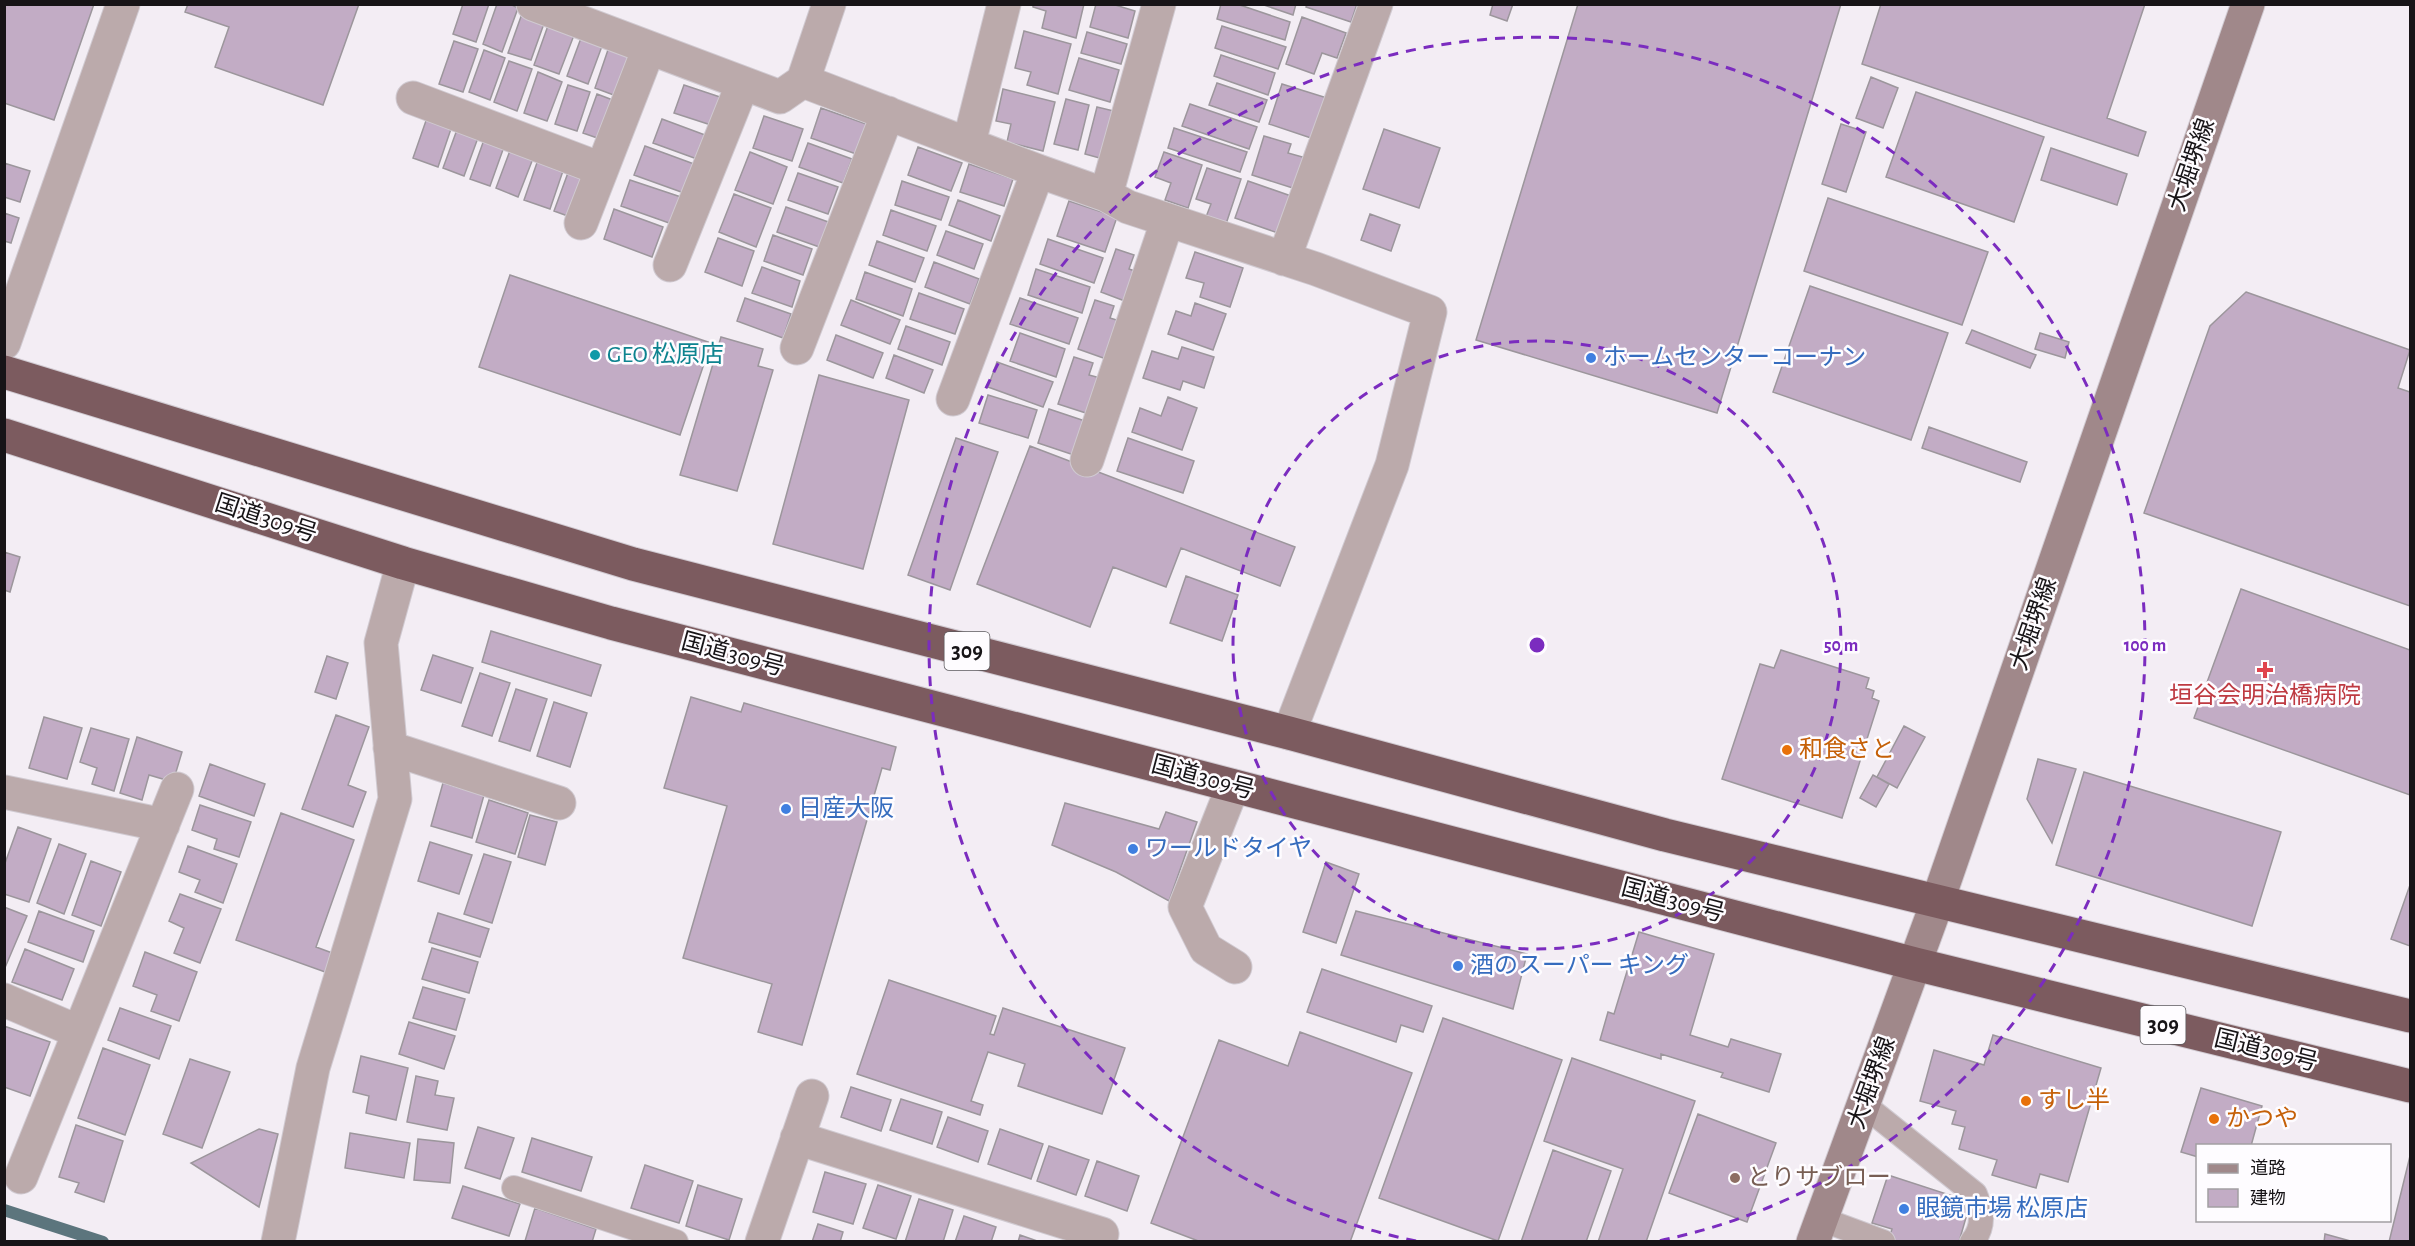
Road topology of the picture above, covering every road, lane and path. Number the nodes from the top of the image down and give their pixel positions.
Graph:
1 (123, 4) edge
2 (533, 4) edge
3 (829, 4) edge
4 (1004, 4) edge
5 (1159, 4) edge
6 (1376, 4) edge
7 (2248, 4) edge
8 (649, 48) junction
9 (803, 81) junction
10 (743, 83) junction
11 (413, 98) dead end
12 (888, 113) junction
13 (969, 143) junction
14 (601, 169) junction
15 (1038, 171) junction
16 (1106, 195) junction
17 (1167, 222) junction
18 (581, 223) dead end
19 (1284, 259) junction
20 (670, 265) dead end
21 (4, 343) edge
22 (797, 348) dead end
23 (4, 372) edge
24 (952, 399) dead end
25 (4, 435) edge
26 (1087, 460) dead end
27 (403, 562) junction
28 (1289, 733) junction
29 (390, 748) junction
30 (1233, 786) junction
31 (177, 789) dead end
32 (4, 792) edge
33 (559, 803) dead end
34 (163, 825) junction
35 (1938, 900) junction
36 (1915, 964) junction
37 (1235, 967) dead end
38 (4, 1000) edge
39 (2410, 1016) edge
40 (78, 1032) junction
41 (2410, 1086) edge
42 (812, 1096) dead end
43 (1864, 1105) junction
44 (797, 1138) junction
45 (21, 1177) dead end
46 (514, 1188) dead end
47 (1817, 1230) edge
48 (1102, 1234) dead end
49 (278, 1242) edge
50 (676, 1242) edge
51 (762, 1242) edge
52 (1883, 1242) edge
53 (1972, 1242) edge

1 - 21 street
2 - 8 street
3 - 9 street
4 - 13 street
5 - 16 street
6 - 19 street
7 - 35 main road, 大堀堺線
8 - 10 street
8 - 14 street
9 - 10 street
9 - 12 street
10 - 20 street
11 - 14 street
12 - 13 street
12 - 22 street
13 - 15 street
14 - 18 street
15 - 16 street
15 - 24 street
16 - 17 street
17 - 19 street
17 - 26 street
19 - 28 street
23 - 28 highway, 309
25 - 27 highway, 国道309号 / 309
27 - 29 street
27 - 30 highway, 国道309号 / 309
28 - 35 highway, 309
29 - 33 street
29 - 49 street
30 - 36 highway, 国道309号 / 309
30 - 37 street
31 - 34 street
32 - 34 street
34 - 40 street
35 - 36 main road, 大堀堺線
35 - 39 highway, 309
36 - 41 highway, 国道309号 / 309
36 - 43 main road, 大堀堺線
38 - 40 street
40 - 45 street
42 - 44 street
43 - 47 main road, 大堀堺線
43 - 53 lane
44 - 48 street
44 - 51 street
46 - 50 lane
47 - 52 lane

